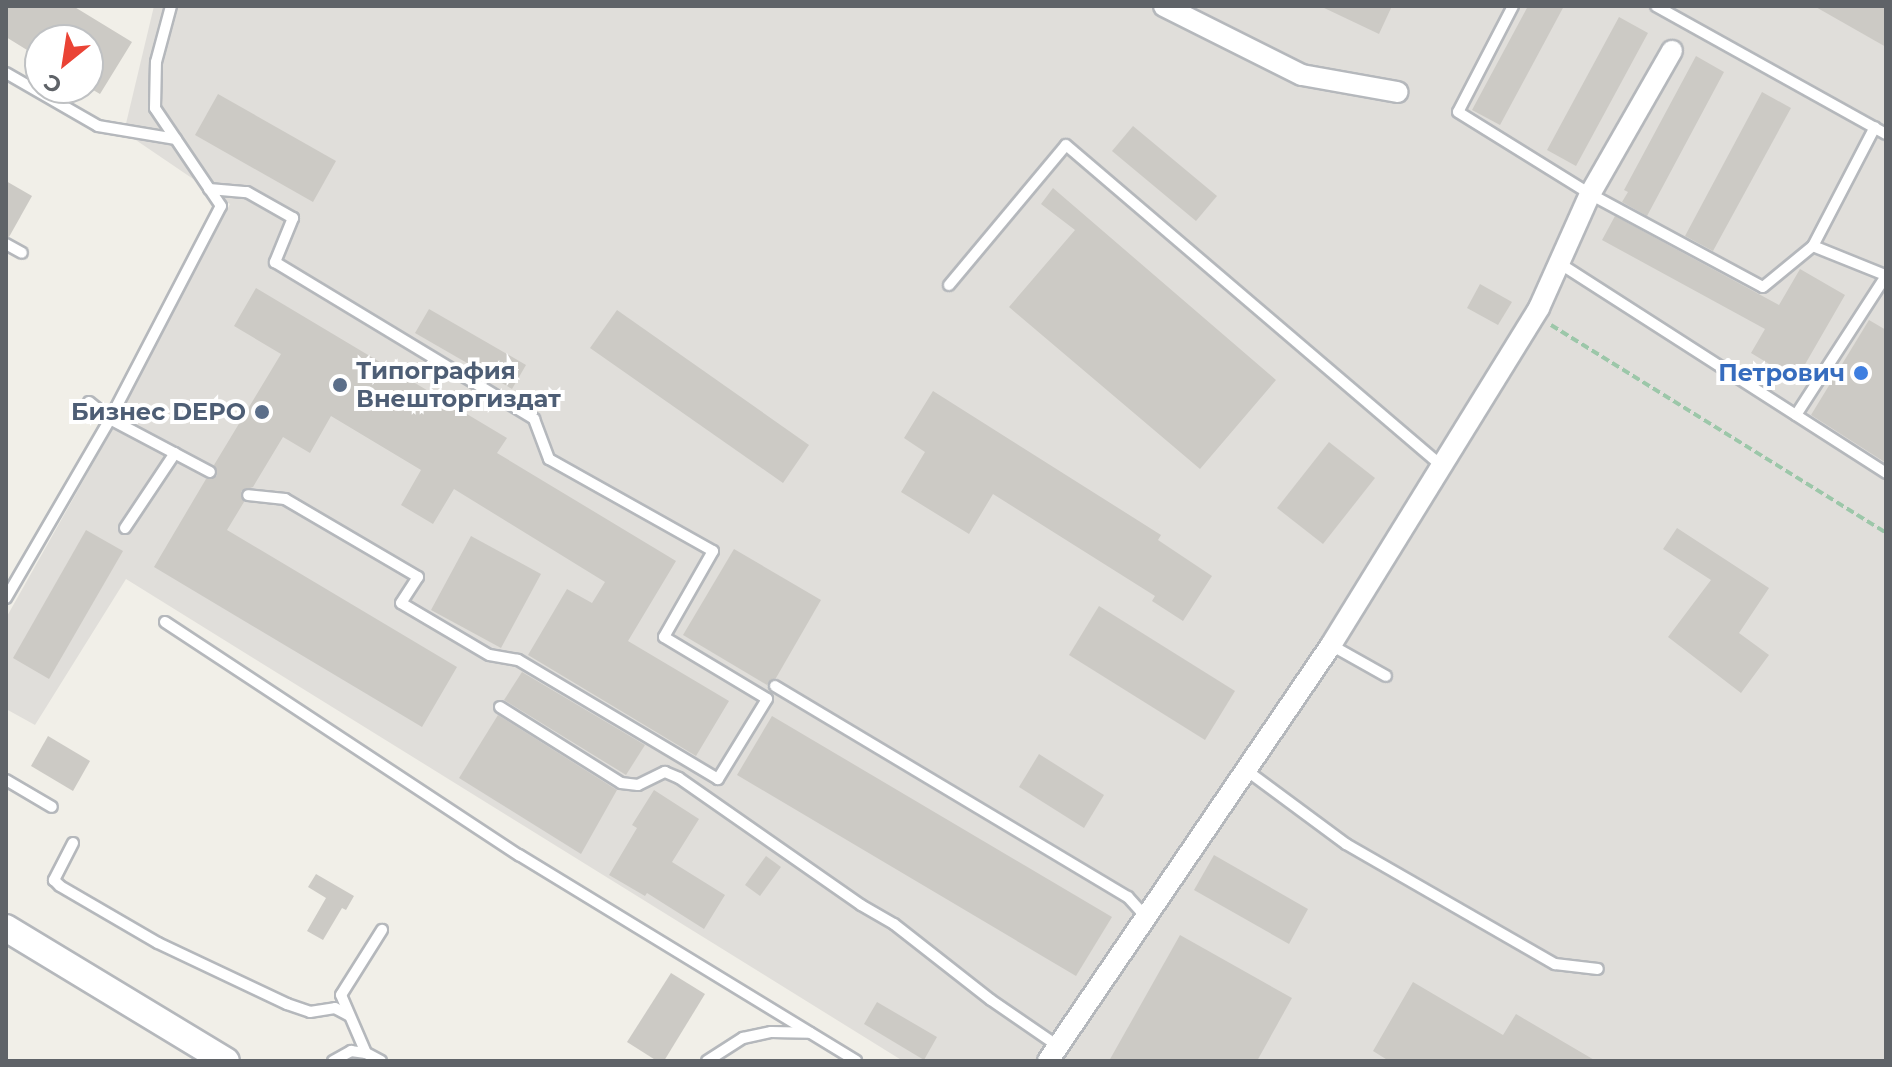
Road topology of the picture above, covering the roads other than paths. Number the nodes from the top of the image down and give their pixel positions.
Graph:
1 (171, 6) edge
2 (1164, 6) edge
3 (1513, 6) edge
4 (1656, 6) edge
5 (1672, 51) dead end
6 (6, 73) edge
7 (1397, 92) dead end
8 (1875, 127) junction
9 (1886, 134) edge
10 (176, 139) junction
11 (209, 189) junction
12 (1590, 194) junction
13 (6, 244) edge
14 (1813, 246) junction
15 (22, 253) dead end
16 (1559, 263) junction
17 (1885, 275) edge
18 (949, 285) dead end
19 (89, 402) dead end
20 (1796, 415) junction
21 (110, 419) junction
22 (175, 453) junction
23 (1442, 466) junction
24 (210, 472) dead end
25 (1886, 473) edge
26 (248, 495) dead end
27 (125, 528) dead end
28 (6, 598) edge
29 (165, 622) dead end
30 (1331, 645) junction
31 (1386, 676) dead end
32 (775, 686) dead end
33 (500, 707) dead end
34 (1244, 768) junction
35 (6, 780) edge
36 (52, 807) dead end
37 (73, 843) dead end
38 (1145, 916) junction
39 (6, 928) edge
40 (382, 930) dead end
41 (1598, 969) dead end
42 (348, 1015) junction
43 (812, 1033) junction
44 (366, 1053) junction
45 (1053, 1053) edge
46 (226, 1061) edge
47 (333, 1061) edge
48 (381, 1061) edge
49 (707, 1061) edge
50 (856, 1061) edge

1 - 10 lane
2 - 7 street
3 - 12 lane
4 - 8 lane
5 - 12 street
6 - 10 lane
8 - 9 lane
8 - 14 lane
10 - 11 lane
11 - 21 lane
11 - 26 lane
12 - 14 lane
12 - 16 street
13 - 15 lane
14 - 17 lane
16 - 20 lane
16 - 23 street
17 - 20 lane
18 - 23 lane
19 - 21 lane
20 - 25 lane
21 - 22 lane
21 - 28 lane
22 - 24 lane
22 - 27 lane
23 - 30 street
29 - 43 lane
30 - 31 lane
30 - 34 street
32 - 38 lane
33 - 45 lane
34 - 38 street
34 - 41 lane
35 - 36 lane
37 - 42 lane
38 - 45 street
39 - 46 street
40 - 42 lane
42 - 44 lane
43 - 49 lane
43 - 50 lane
44 - 47 lane
44 - 48 lane

